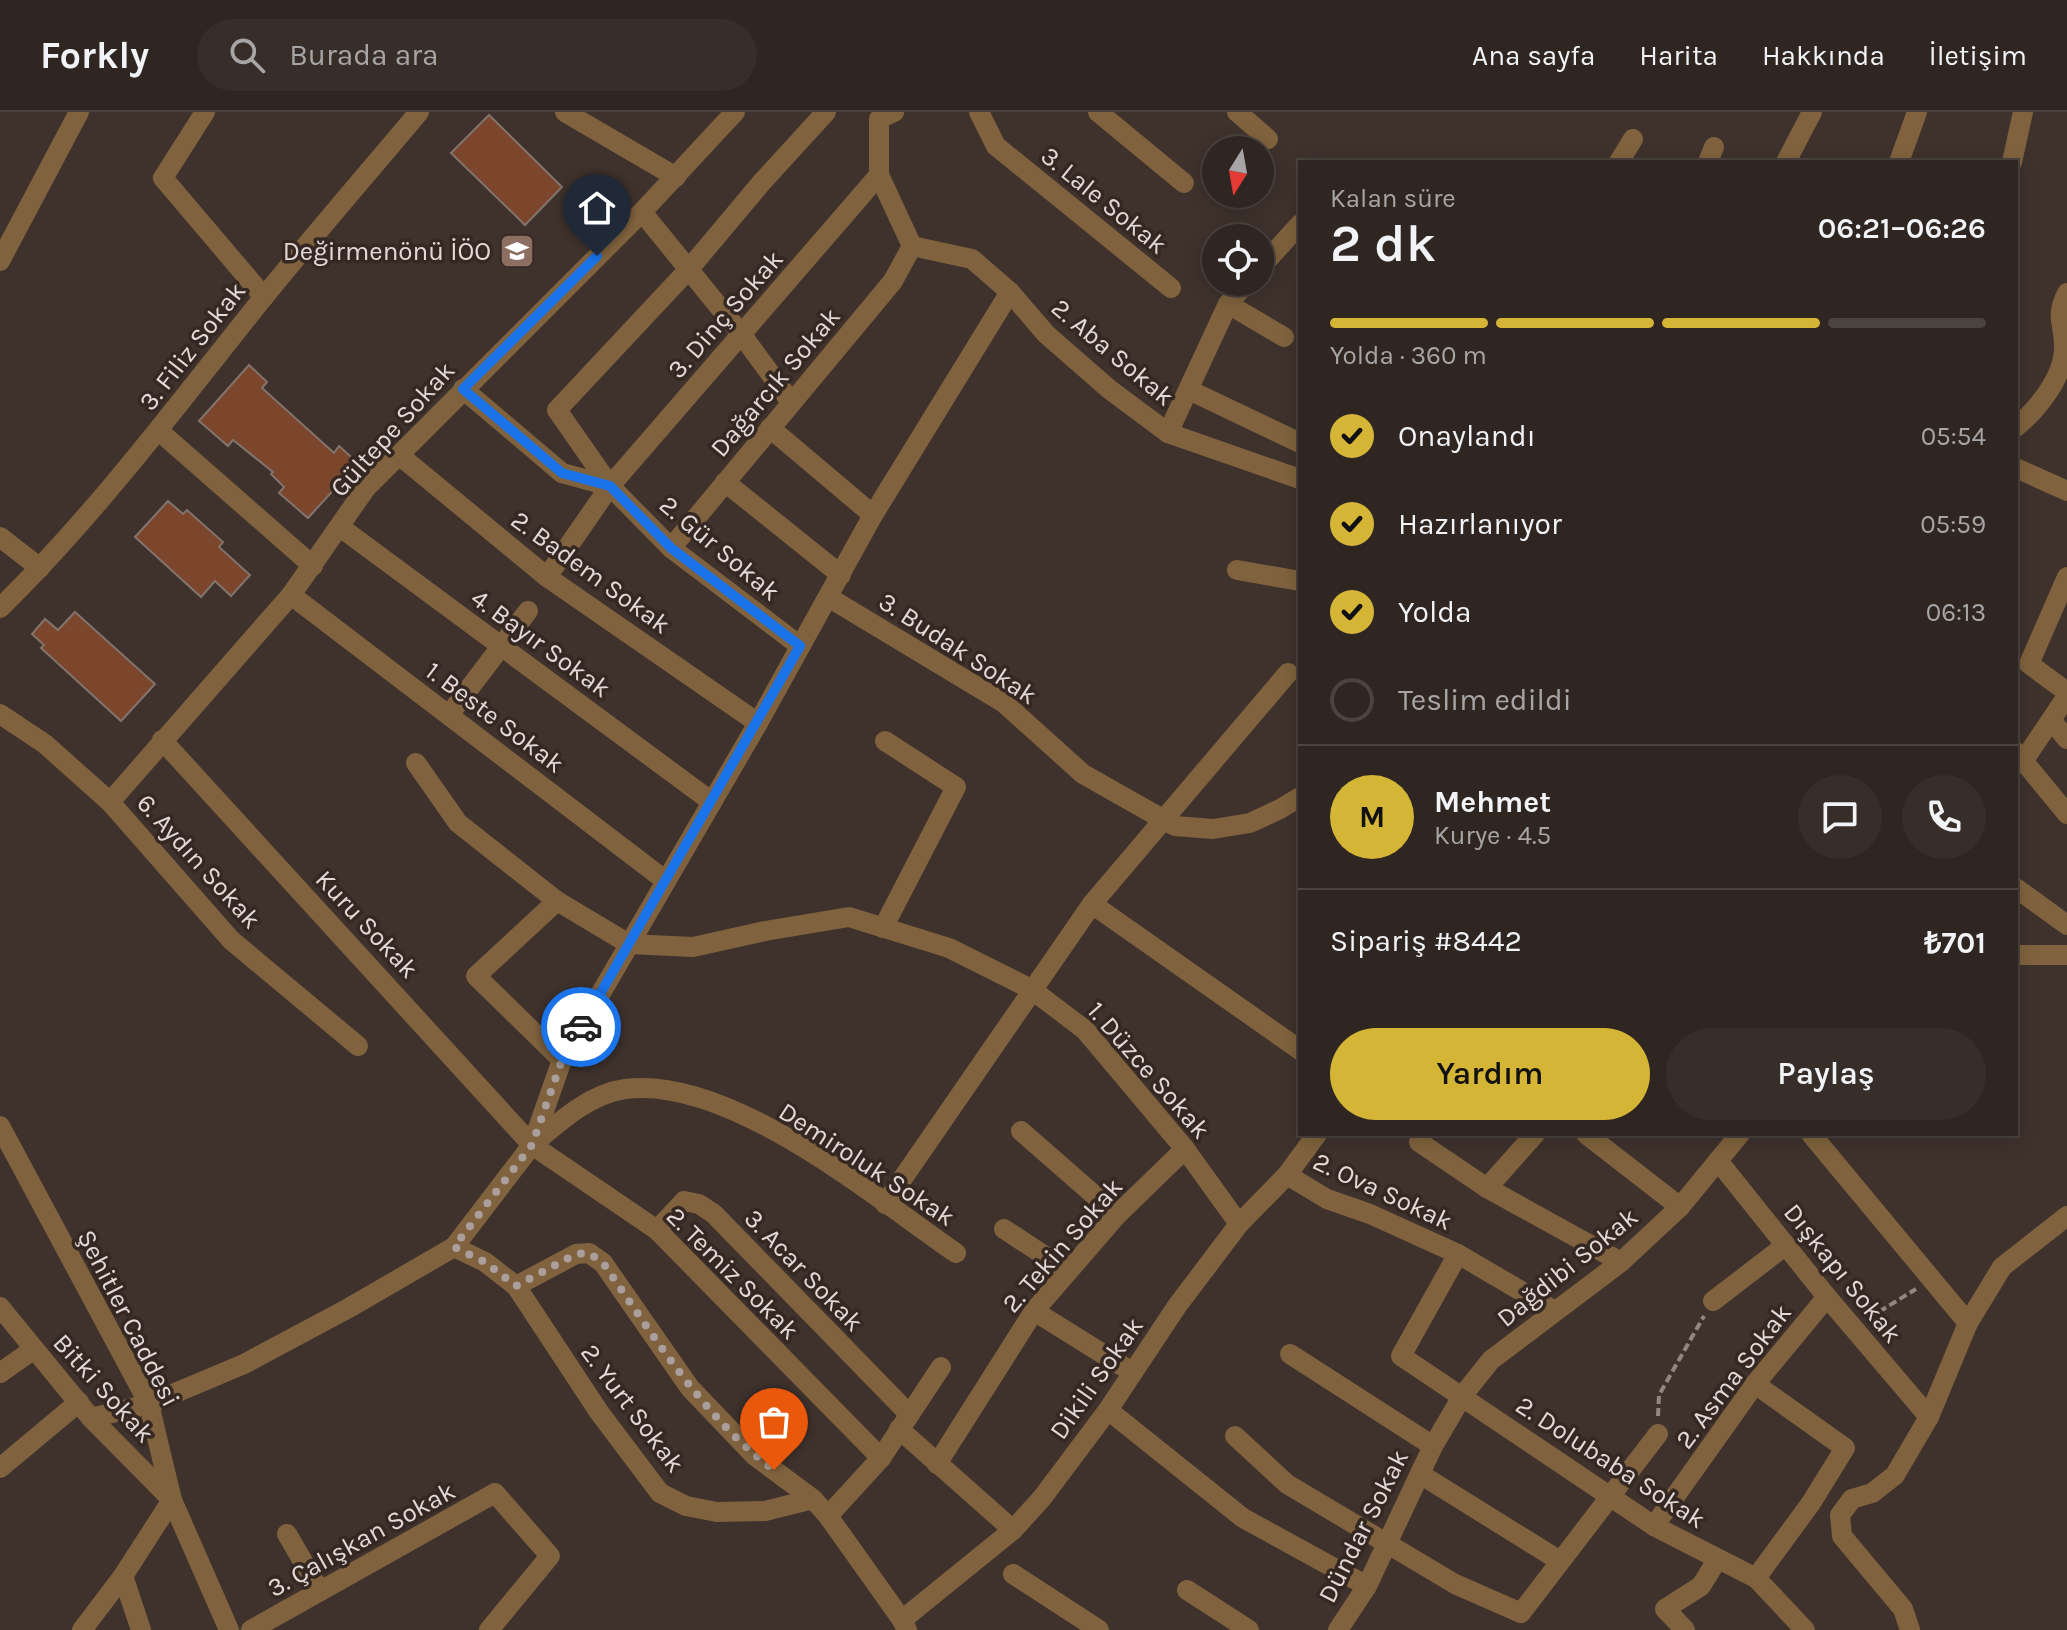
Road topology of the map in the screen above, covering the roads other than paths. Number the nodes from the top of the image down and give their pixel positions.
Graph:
1 (79, 112) edge
2 (205, 112) edge
3 (419, 112) edge
4 (565, 112) edge
5 (735, 112) edge
6 (826, 112) edge
7 (979, 112) edge
8 (1098, 112) edge
9 (1237, 112) edge
10 (1812, 112) edge
11 (1917, 112) edge
12 (2023, 112) edge
13 (882, 114) edge
14 (1265, 136) edge
15 (1633, 139) dead end
16 (1620, 160) edge
17 (1787, 160) edge
18 (1900, 160) edge
19 (2012, 160) edge
20 (879, 175) junction
21 (676, 177) junction
22 (1184, 183) dead end
23 (642, 212) junction
24 (1298, 226) edge
25 (912, 246) junction
26 (1274, 253) edge
27 (0, 261) edge
28 (689, 269) junction
29 (1171, 288) dead end
30 (1010, 292) junction
31 (2067, 293) edge
32 (1235, 296) edge
33 (264, 297) junction
34 (1228, 304) junction
35 (742, 335) junction
36 (1284, 337) dead end
37 (2066, 349) edge
38 (463, 389) junction
39 (1189, 390) junction
40 (791, 402) junction
41 (2018, 425) edge
42 (770, 428) junction
43 (159, 431) junction
44 (1168, 433) junction
45 (1298, 442) edge
46 (399, 455) junction
47 (2018, 469) edge
48 (1290, 476) edge
49 (725, 482) junction
50 (610, 486) junction
51 (2067, 491) edge
52 (873, 515) junction
53 (340, 527) junction
54 (0, 537) edge
55 (671, 548) junction
56 (313, 566) junction
57 (40, 568) junction
58 (1237, 570) dead end
59 (841, 575) junction
60 (547, 577) junction
61 (2067, 577) edge
62 (1298, 581) edge
63 (291, 595) junction
64 (828, 597) junction
65 (0, 608) edge
66 (528, 611) dead end
67 (502, 646) junction
68 (800, 646) junction
69 (1288, 673) dead end
70 (2067, 694) edge
71 (0, 714) edge
72 (449, 715) junction
73 (2051, 720) junction
74 (758, 723) junction
75 (2067, 739) edge
76 (162, 740) junction
77 (885, 741) dead end
78 (2020, 756) edge
79 (416, 763) dead end
80 (1298, 798) edge
81 (110, 802) junction
82 (712, 802) junction
83 (2067, 814) edge
84 (1170, 822) junction
85 (666, 881) junction
86 (2018, 889) edge
87 (557, 901) junction
88 (1092, 904) junction
89 (2067, 925) edge
90 (883, 928) junction
91 (629, 944) junction
92 (2018, 955) edge
93 (2067, 955) edge
94 (1031, 989) junction
95 (358, 1046) dead end
96 (1298, 1049) edge
97 (562, 1060) junction
98 (0, 1126) edge
99 (1021, 1131) dead end
100 (1316, 1136) edge
101 (1533, 1136) edge
102 (1589, 1136) edge
103 (1734, 1136) edge
104 (1813, 1136) edge
105 (1419, 1142) dead end
106 (532, 1145) junction
107 (1185, 1149) junction
108 (1719, 1162) junction
109 (1287, 1175) junction
110 (1487, 1188) junction
111 (885, 1204) junction
112 (1680, 1207) junction
113 (1117, 1215) junction
114 (2067, 1216) edge
115 (1239, 1224) junction
116 (1004, 1229) dead end
117 (657, 1230) junction
118 (1786, 1245) junction
119 (454, 1247) junction
120 (956, 1253) dead end
121 (1458, 1254) junction
122 (1621, 1262) junction
123 (1068, 1271) junction
124 (516, 1286) junction
125 (1827, 1297) junction
126 (1713, 1301) road end
127 (0, 1307) edge
128 (1034, 1311) junction
129 (1555, 1311) junction
130 (1968, 1323) junction
131 (34, 1349) junction
132 (1290, 1354) dead end
133 (941, 1367) dead end
134 (1132, 1372) junction
135 (0, 1373) edge
136 (1755, 1384) junction
137 (1463, 1395) junction
138 (149, 1404) junction
139 (85, 1410) junction
140 (1108, 1410) junction
141 (1929, 1417) junction
142 (904, 1421) junction
143 (1658, 1434) road end
144 (1235, 1436) dead end
145 (1433, 1446) junction
146 (881, 1458) junction
147 (937, 1464) junction
148 (0, 1468) edge
149 (1420, 1474) junction
150 (1609, 1498) junction
151 (813, 1499) junction
152 (172, 1500) junction
153 (1811, 1503) junction
154 (1840, 1515) junction
155 (828, 1516) junction
156 (1654, 1526) junction
157 (1013, 1530) junction
158 (287, 1534) dead end
159 (1386, 1542) junction
160 (1717, 1560) junction
161 (1560, 1561) junction
162 (1013, 1574) dead end
163 (123, 1576) junction
164 (1756, 1578) junction
165 (1367, 1586) junction
166 (1187, 1590) dead end
167 (320, 1591) junction
168 (905, 1625) edge
169 (1089, 1628) edge
170 (1342, 1628) edge
171 (82, 1630) edge
172 (141, 1630) edge
173 (229, 1630) edge
174 (251, 1630) edge
175 (489, 1630) edge
176 (1249, 1630) edge
177 (1685, 1630) edge
178 (1805, 1630) edge
179 (1910, 1630) edge

1 - 27 street
2 - 33 street
3 - 33 street, 3. Filiz Sokak
4 - 21 street
5 - 21 street, Gültepe Sokak
6 - 28 street
7 - 29 street, 3. Lale Sokak
8 - 22 street
9 - 14 street
10 - 17 street
11 - 18 street
12 - 19 street
13 - 20 street
15 - 16 street
20 - 25 street
20 - 35 street, 3. Dinç Sokak
21 - 23 street, Gültepe Sokak
23 - 28 street
23 - 38 street, Gültepe Sokak
24 - 26 street
25 - 30 street, 2. Aba Sokak
25 - 40 street, Dağarcık Sokak
28 - 35 street
28 - 50 street, 2. Gür Sokak
30 - 44 street, 2. Aba Sokak
30 - 52 street
31 - 37 street
32 - 34 street
33 - 43 street, 3. Filiz Sokak
34 - 36 street
34 - 39 street
35 - 40 street
35 - 50 street, 3. Dinç Sokak
37 - 41 street
38 - 46 street, Gültepe Sokak
38 - 50 street
39 - 44 street
39 - 45 street
40 - 42 street, Dağarcık Sokak
42 - 49 street, Dağarcık Sokak
42 - 52 street
43 - 56 street
43 - 57 street, 3. Filiz Sokak
44 - 48 street, 2. Aba Sokak
46 - 53 street, Gültepe Sokak
46 - 60 street, 2. Badem Sokak
47 - 51 street
49 - 55 street, Dağarcık Sokak
49 - 59 street
50 - 55 street, 2. Gür Sokak
50 - 60 street, 3. Dinç Sokak
52 - 59 street
53 - 56 street, Gültepe Sokak
53 - 67 street, 4. Bayır Sokak
54 - 57 street
55 - 68 street, 2. Gür Sokak
56 - 63 street, Gültepe Sokak
57 - 65 street, 3. Filiz Sokak
58 - 62 street
59 - 64 street
60 - 74 street, 2. Badem Sokak
61 - 70 street
63 - 72 street, 1. Beste Sokak
63 - 76 street, Gültepe Sokak
64 - 68 street
64 - 84 street, 3. Budak Sokak
66 - 67 street
67 - 72 street
67 - 82 street, 4. Bayır Sokak
68 - 74 street
69 - 84 street
70 - 73 street
71 - 81 street, 6. Aydın Sokak
72 - 85 street, 1. Beste Sokak
73 - 75 street
73 - 78 street
74 - 82 street
76 - 81 street, Gültepe Sokak
76 - 106 street, Kuru Sokak
77 - 90 street
78 - 83 street
79 - 87 street
80 - 84 street
81 - 95 street, 6. Aydın Sokak
82 - 85 street
84 - 88 street
85 - 91 street
86 - 89 street
87 - 91 street
87 - 97 street
88 - 94 street
88 - 96 street
90 - 91 street, 1. Düzce Sokak
90 - 94 street, 1. Düzce Sokak
91 - 97 street
92 - 93 street
94 - 107 street, 1. Düzce Sokak
94 - 111 street
97 - 106 street
98 - 138 street, Şehitler Caddesi
99 - 113 street
100 - 109 street, Dikili Sokak
101 - 110 street
102 - 112 street
103 - 108 street, Dağdibi Sokak
104 - 130 street
105 - 110 street
106 - 111 street, Demiroluk Sokak
106 - 117 street, 2. Temiz Sokak
106 - 119 street
107 - 113 street, 2. Tekin Sokak
107 - 115 street, 1. Düzce Sokak
108 - 112 street, Dağdibi Sokak
108 - 118 street, Dışkapı Sokak
109 - 115 street, Dikili Sokak
109 - 121 street, 2. Ova Sokak
110 - 122 street
111 - 120 street, Demiroluk Sokak
112 - 122 street, Dağdibi Sokak
113 - 123 street, 2. Tekin Sokak
114 - 130 street
115 - 134 street, Dikili Sokak
116 - 123 street
117 - 142 street, 3. Acar Sokak
117 - 146 street, 2. Temiz Sokak
118 - 125 street, Dışkapı Sokak
118 - 126 street
119 - 124 street, 2. Yurt Sokak
119 - 138 street
121 - 129 street, 2. Ova Sokak
121 - 137 street, 2. Ova Sokak
122 - 129 street, Dağdibi Sokak
123 - 128 street, 2. Tekin Sokak
124 - 151 street, 2. Yurt Sokak
124 - 151 street
125 - 136 street, 2. Asma Sokak
125 - 141 street, Dışkapı Sokak
127 - 131 street, Bitki Sokak
128 - 134 street
128 - 147 street, 2. Tekin Sokak
129 - 137 street, Dağdibi Sokak
130 - 141 street
131 - 135 street
131 - 139 street, Bitki Sokak
132 - 145 street
133 - 142 street
134 - 140 street, Dikili Sokak
136 - 153 street
136 - 156 street, 2. Asma Sokak
137 - 145 street, Dağdibi Sokak
137 - 150 street, 2. Dolubaba Sokak
138 - 139 street
138 - 152 street, Şehitler Caddesi
139 - 148 street
139 - 152 street, Bitki Sokak
140 - 157 street, Dikili Sokak
140 - 165 street
141 - 154 street
142 - 146 street
142 - 147 street
143 - 150 street
144 - 159 street
145 - 149 street, Dündar Sokak
146 - 155 street
147 - 157 street
149 - 159 street, Dündar Sokak
149 - 161 street
150 - 156 street, 2. Dolubaba Sokak
150 - 161 street
151 - 155 street
152 - 163 street
152 - 173 street, Şehitler Caddesi
153 - 154 street
153 - 164 street
154 - 179 street
155 - 168 street
156 - 160 street, 2. Dolubaba Sokak
157 - 168 street, Dikili Sokak
158 - 167 street
159 - 161 street
159 - 165 street, Dündar Sokak
160 - 164 street, 2. Dolubaba Sokak
160 - 177 street
162 - 169 street
163 - 171 street
163 - 172 street
164 - 178 street, 2. Dolubaba Sokak
165 - 170 street, Dündar Sokak
166 - 176 street
167 - 174 street, 3. Çalışkan Sokak
167 - 175 street, 3. Çalışkan Sokak

